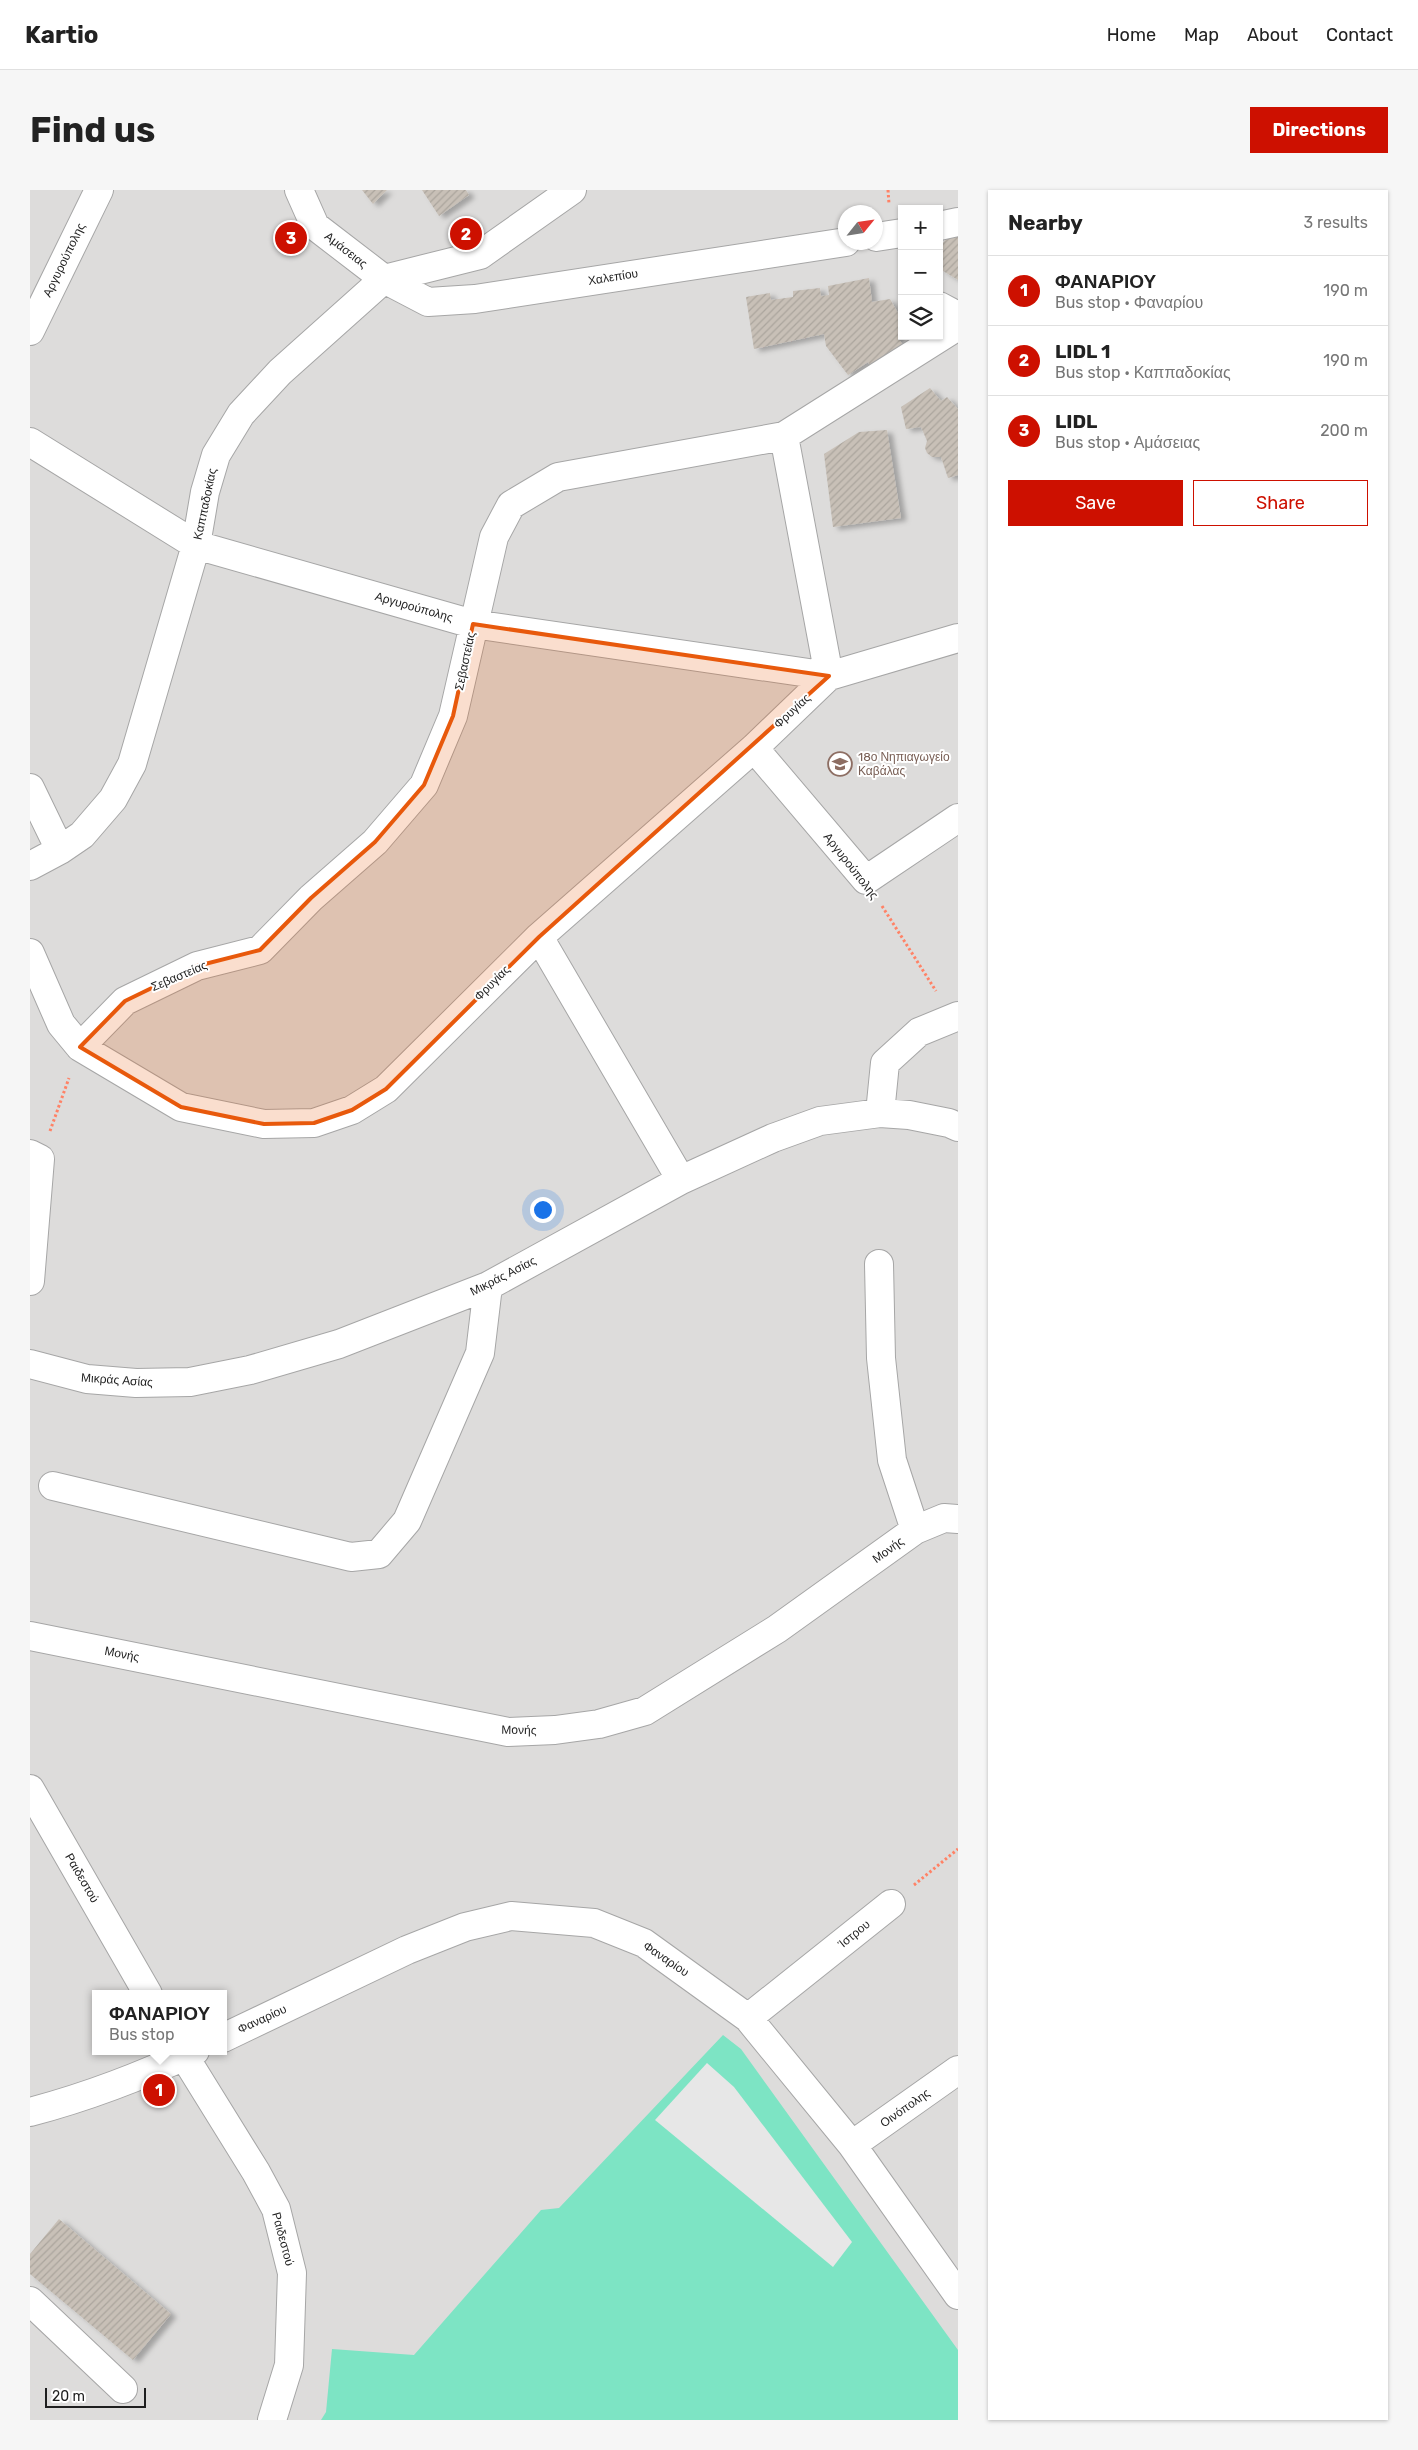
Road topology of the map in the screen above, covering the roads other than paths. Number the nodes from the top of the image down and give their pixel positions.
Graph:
1 (99, 190) edge
2 (298, 190) edge
3 (572, 190) edge
4 (958, 222) edge
5 (943, 225) edge
6 (838, 243) edge
7 (384, 279) junction
8 (943, 308) edge
9 (958, 316) edge
10 (958, 326) edge
11 (30, 330) edge
12 (784, 436) junction
13 (30, 442) edge
14 (196, 544) junction
15 (473, 624) junction
16 (958, 638) edge
17 (829, 676) junction
18 (754, 748) junction
19 (30, 788) edge
20 (958, 818) edge
21 (60, 850) junction
22 (30, 866) edge
23 (539, 936) junction
24 (30, 953) edge
25 (955, 1017) edge
26 (80, 1047) junction
27 (880, 1113) junction
28 (958, 1127) edge
29 (35, 1157) edge
30 (681, 1180) junction
31 (880, 1264) dead end
32 (30, 1281) edge
33 (488, 1286) junction
34 (30, 1364) edge
35 (53, 1486) dead end
36 (958, 1520) edge
37 (915, 1530) junction
38 (30, 1636) edge
39 (30, 1789) edge
40 (891, 1904) road end
41 (146, 1990) edge
42 (748, 2018) junction
43 (227, 2036) edge
44 (182, 2055) edge
45 (187, 2055) edge
46 (958, 2070) edge
47 (30, 2112) edge
48 (852, 2145) junction
49 (958, 2295) edge
50 (30, 2301) edge
51 (123, 2389) dead end
52 (272, 2420) edge

1 - 11 street, Αργυρούπολης
2 - 7 street, Αμάσειας
3 - 7 street, Καππαδοκίας
4 - 5 street
6 - 7 street, Χαλεπίου
7 - 14 street, Καππαδοκίας
8 - 9 street
10 - 12 street
12 - 15 street, Σεβαστείας
12 - 17 street
13 - 14 street, Αργυρούπολης
14 - 15 street, Αργυρούπολης
14 - 21 street, Καππαδοκίας
15 - 17 street, Αργυρούπολης
15 - 26 street, Σεβαστείας
16 - 17 street, Φρυγίας
17 - 18 street, Φρυγίας
18 - 20 street, Αργυρούπολης
18 - 23 street, Φρυγίας
19 - 21 street
21 - 22 street, Καππαδοκίας
23 - 26 street, Φρυγίας
23 - 30 street
24 - 26 street, Φρυγίας
25 - 27 street
27 - 28 street, Μικράς Ασίας
27 - 30 street, Μικράς Ασίας
29 - 32 street
30 - 33 street, Μικράς Ασίας
31 - 37 street
33 - 34 street, Μικράς Ασίας
33 - 35 street
36 - 37 street, Μονής
37 - 38 street, Μονής
39 - 41 street, Ραιδεστού
40 - 42 street, Ίστρου
42 - 43 street, Φαναρίου
42 - 48 street, Φαναρίου
44 - 47 street
45 - 52 street, Ραιδεστού
46 - 48 street, Οινόπολης
48 - 49 street, Φαναρίου
50 - 51 street

